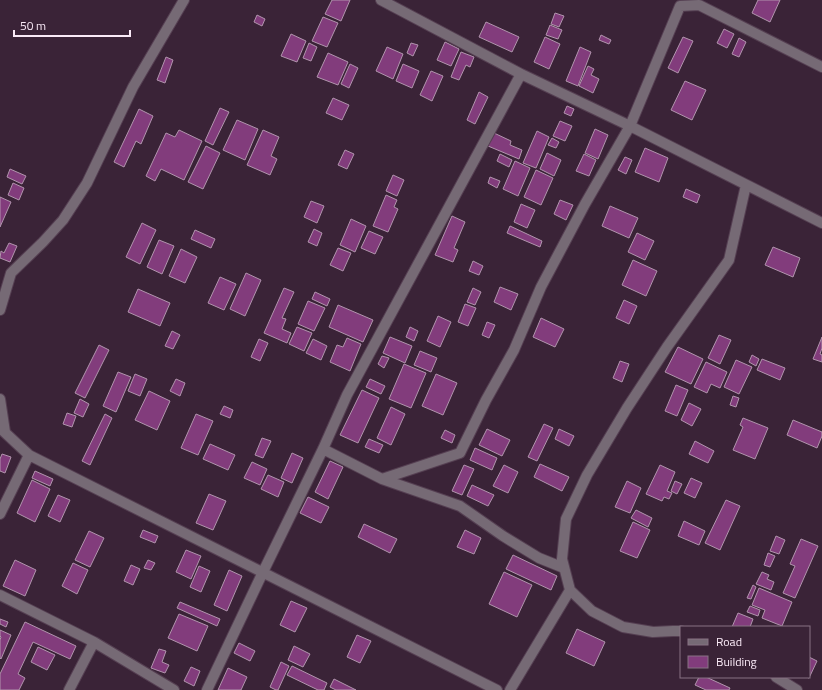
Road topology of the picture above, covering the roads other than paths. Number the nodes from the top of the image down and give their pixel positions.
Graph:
1 (184, 0) edge
2 (381, 0) edge
3 (822, 67) edge
4 (521, 74) junction
5 (630, 126) junction
6 (746, 185) junction
7 (822, 223) edge
8 (0, 310) edge
9 (0, 399) edge
10 (2, 430) edge
11 (324, 449) junction
12 (29, 455) junction
13 (382, 479) junction
14 (0, 514) edge
15 (564, 568) junction
16 (263, 572) junction
17 (570, 590) junction
18 (0, 595) edge
19 (680, 631) edge
20 (94, 642) junction
21 (778, 678) edge
22 (69, 690) edge
23 (174, 690) edge
24 (207, 690) edge
25 (497, 690) edge
26 (510, 690) edge
27 (797, 690) edge

1 - 8 street
2 - 4 street
3 - 5 street
4 - 5 street
4 - 11 street
5 - 6 street
5 - 13 street
6 - 7 street
6 - 15 street
9 - 10 street
10 - 12 street
11 - 13 street
11 - 16 street
12 - 14 street
12 - 16 street
13 - 15 street
15 - 17 street
16 - 24 street
16 - 25 street
17 - 19 street
17 - 26 street
18 - 20 street
20 - 22 street
20 - 23 street
21 - 27 street

